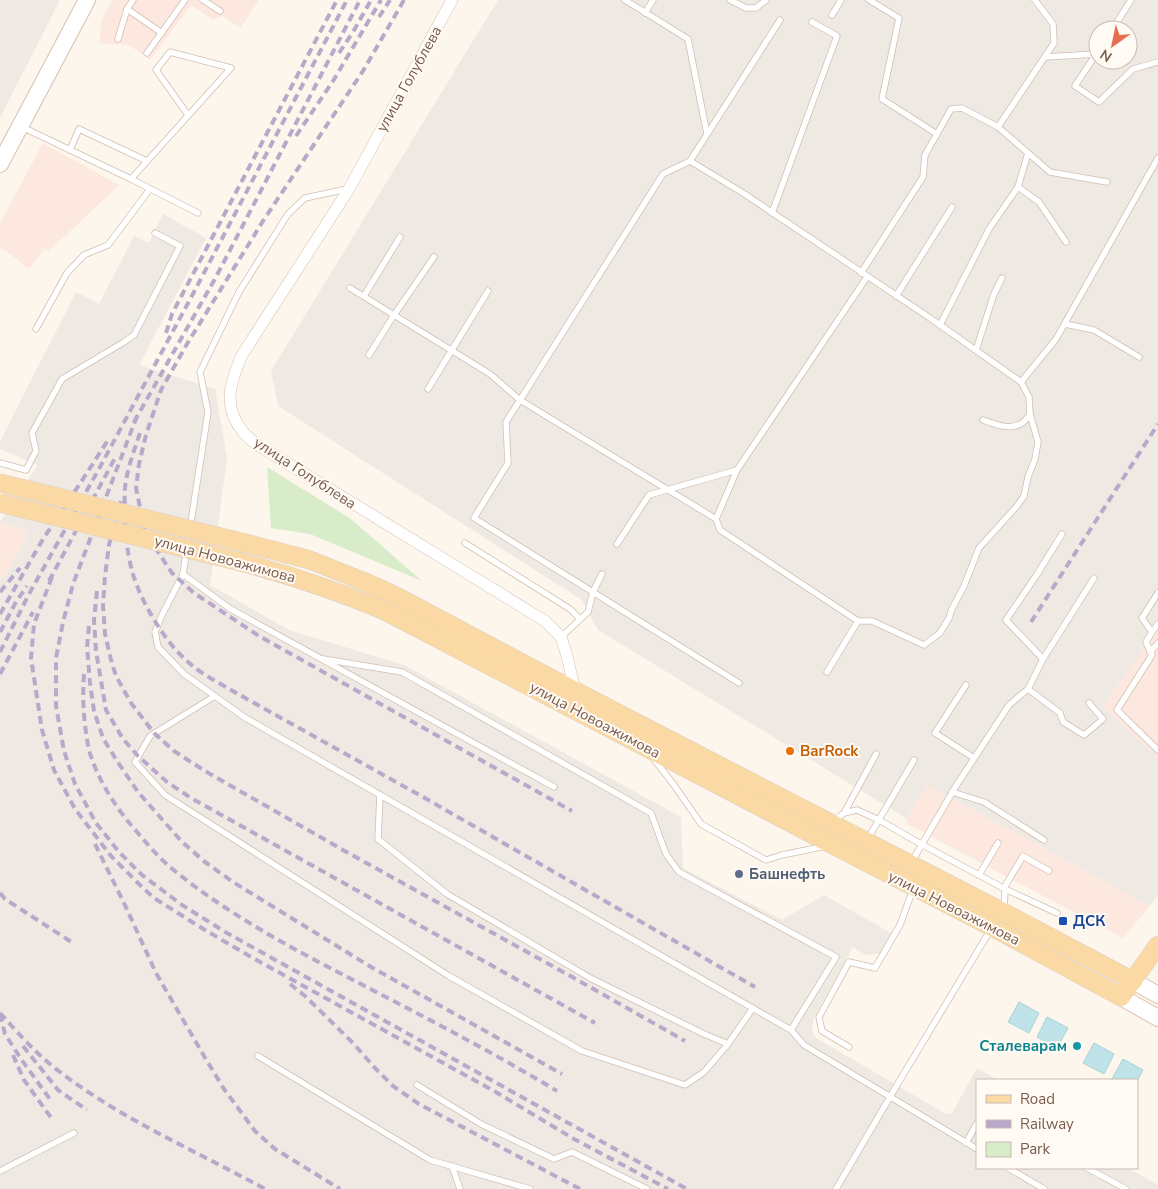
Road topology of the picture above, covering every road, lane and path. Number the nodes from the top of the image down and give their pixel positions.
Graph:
1 (87, 0) edge
2 (133, 0) edge
3 (185, 0) edge
4 (203, 0) edge
5 (452, 0) edge
6 (625, 0) edge
7 (653, 0) edge
8 (730, 0) edge
9 (766, 0) edge
10 (841, 0) edge
11 (869, 0) edge
12 (1035, 0) edge
13 (1131, 0) edge
14 (128, 9) junction
15 (220, 11) dead end
16 (645, 13) junction
17 (832, 15) dead end
18 (780, 20) dead end
19 (1118, 20) edge
20 (812, 22) dead end
21 (162, 33) junction
22 (118, 39) dead end
23 (147, 53) dead end
24 (1088, 53) edge
25 (1045, 57) junction
26 (1158, 62) edge
27 (1088, 66) edge
28 (1138, 68) edge
29 (1132, 70) edge
30 (188, 115) junction
31 (20, 126) junction
32 (998, 127) junction
33 (707, 134) junction
34 (937, 134) junction
35 (70, 150) junction
36 (1028, 153) junction
37 (1158, 158) edge
38 (147, 161) junction
39 (690, 161) junction
40 (0, 164) edge
41 (131, 179) junction
42 (1107, 182) dead end
43 (1018, 186) junction
44 (150, 188) junction
45 (349, 189) junction
46 (952, 208) dead end
47 (198, 213) dead end
48 (772, 213) junction
49 (155, 233) dead end
50 (400, 237) dead end
51 (1066, 242) dead end
52 (434, 257) dead end
53 (861, 272) junction
54 (867, 277) junction
55 (1002, 278) dead end
56 (350, 288) dead end
57 (488, 291) dead end
58 (364, 296) junction
59 (896, 296) junction
60 (394, 315) junction
61 (1065, 324) junction
62 (940, 325) junction
63 (36, 329) dead end
64 (451, 350) junction
65 (976, 350) junction
66 (369, 355) dead end
67 (1139, 356) dead end
68 (1021, 382) junction
69 (428, 389) dead end
70 (520, 400) junction
71 (1030, 414) junction
72 (983, 420) dead end
73 (0, 463) edge
74 (737, 470) junction
75 (0, 483) edge
76 (668, 490) junction
77 (0, 503) edge
78 (716, 519) junction
79 (1062, 534) dead end
80 (465, 543) dead end
81 (617, 544) dead end
82 (182, 574) junction
83 (602, 574) dead end
84 (1094, 578) dead end
85 (593, 592) junction
86 (1158, 593) edge
87 (580, 620) junction
88 (858, 620) junction
89 (1158, 624) edge
90 (1152, 632) junction
91 (561, 637) junction
92 (1158, 643) edge
93 (1150, 652) junction
94 (1042, 658) junction
95 (323, 659) junction
96 (827, 672) dead end
97 (739, 683) dead end
98 (966, 685) dead end
99 (1028, 689) junction
100 (574, 691) junction
101 (215, 696) junction
102 (1089, 703) dead end
103 (644, 746) junction
104 (1158, 750) edge
105 (876, 754) dead end
106 (974, 758) junction
107 (914, 760) dead end
108 (554, 787) dead end
109 (952, 792) junction
110 (380, 795) junction
111 (837, 818) junction
112 (879, 820) junction
113 (1044, 840) dead end
114 (866, 842) junction
115 (998, 843) dead end
116 (921, 844) junction
117 (833, 845) junction
118 (910, 865) junction
119 (1049, 871) dead end
120 (979, 875) junction
121 (914, 887) junction
122 (1004, 888) junction
123 (1004, 913) junction
124 (1057, 913) dead end
125 (992, 927) junction
126 (1158, 945) edge
127 (1133, 981) junction
128 (1158, 995) edge
129 (1121, 997) junction
130 (753, 1008) junction
131 (1158, 1018) edge
132 (791, 1030) junction
133 (728, 1044) junction
134 (849, 1047) dead end
135 (258, 1056) dead end
136 (417, 1085) dead end
137 (889, 1097) junction
138 (976, 1125) edge
139 (74, 1134) dead end
140 (966, 1143) junction
141 (976, 1148) edge
142 (452, 1166) junction
143 (1010, 1169) edge
144 (1089, 1169) edge
145 (0, 1171) edge
146 (460, 1189) edge
147 (530, 1189) edge
148 (648, 1189) edge
149 (836, 1189) edge
150 (1044, 1189) edge
151 (1126, 1189) edge

1 - 31 main road
2 - 14 lane
3 - 21 lane
4 - 15 lane
5 - 45 street, улица Голублева
6 - 16 lane
7 - 16 lane
8 - 9 lane
10 - 17 lane
11 - 34 lane
12 - 25 lane
13 - 19 lane
14 - 21 lane
14 - 22 lane
16 - 33 lane
18 - 33 lane
20 - 48 lane
21 - 23 lane
24 - 25 lane
25 - 32 lane
26 - 28 lane
27 - 29 lane
30 - 30 lane
30 - 38 lane
31 - 35 lane
31 - 40 main road
32 - 34 lane
32 - 36 lane
33 - 39 lane
34 - 53 lane
35 - 38 lane
35 - 41 lane
36 - 42 lane
36 - 43 lane
37 - 61 lane
38 - 41 lane
39 - 48 lane
39 - 70 lane
41 - 44 lane
43 - 51 lane
43 - 62 lane
44 - 47 lane
44 - 63 lane
45 - 82 lane
45 - 91 street, улица Голублева
46 - 59 lane
48 - 53 lane
49 - 73 lane
50 - 58 lane
52 - 60 lane
53 - 54 lane
54 - 59 lane
54 - 74 lane
55 - 65 lane
56 - 58 lane
57 - 64 lane
58 - 60 lane
59 - 62 lane
60 - 64 lane
60 - 66 lane
61 - 67 lane
61 - 68 lane
62 - 65 lane
64 - 69 lane
64 - 70 lane
65 - 68 lane
68 - 71 lane
70 - 76 lane
70 - 85 lane
71 - 72 lane
71 - 88 lane
74 - 76 lane
74 - 78 lane
75 - 100 main road, улица Новоажимова, bridge
76 - 78 lane
76 - 81 lane
77 - 103 main road, улица Новоажимова, bridge
78 - 88 lane
79 - 94 lane
80 - 87 lane
82 - 95 lane
82 - 101 lane
83 - 85 lane
84 - 94 lane
85 - 87 lane
85 - 97 lane
86 - 90 lane
87 - 91 lane
88 - 96 lane
89 - 90 lane
90 - 93 lane
91 - 100 street
92 - 93 lane
93 - 104 lane
94 - 99 lane
95 - 108 lane
95 - 132 lane
98 - 106 lane
99 - 102 lane
99 - 106 lane
100 - 111 main road, улица Новоажимова
101 - 110 lane
101 - 133 lane
103 - 117 main road, улица Новоажимова
103 - 117 lane
105 - 111 lane
106 - 109 lane
107 - 112 lane
109 - 113 lane
109 - 116 lane
110 - 130 lane
110 - 133 lane
111 - 112 lane
111 - 114 main road, улица Новоажимова
112 - 114 lane
112 - 116 lane
114 - 118 main road, улица Новоажимова
115 - 120 lane
116 - 118 lane
116 - 120 lane
117 - 121 main road, улица Новоажимова
118 - 123 main road, улица Новоажимова
119 - 122 lane
120 - 122 lane
121 - 125 main road, улица Новоажимова
121 - 134 lane
122 - 123 lane
122 - 124 lane
123 - 127 main road, улица Новоажимова
125 - 129 main road, улица Новоажимова
125 - 137 lane
126 - 127 main road
127 - 128 main road, улица Новоажимова
127 - 129 main road
129 - 131 main road, улица Новоажимова
130 - 132 lane
130 - 133 lane
132 - 137 lane
135 - 142 lane
136 - 148 lane
137 - 140 lane
137 - 149 lane
138 - 140 lane
139 - 145 lane
140 - 141 lane
142 - 146 lane
142 - 147 lane
143 - 150 lane
144 - 151 lane

